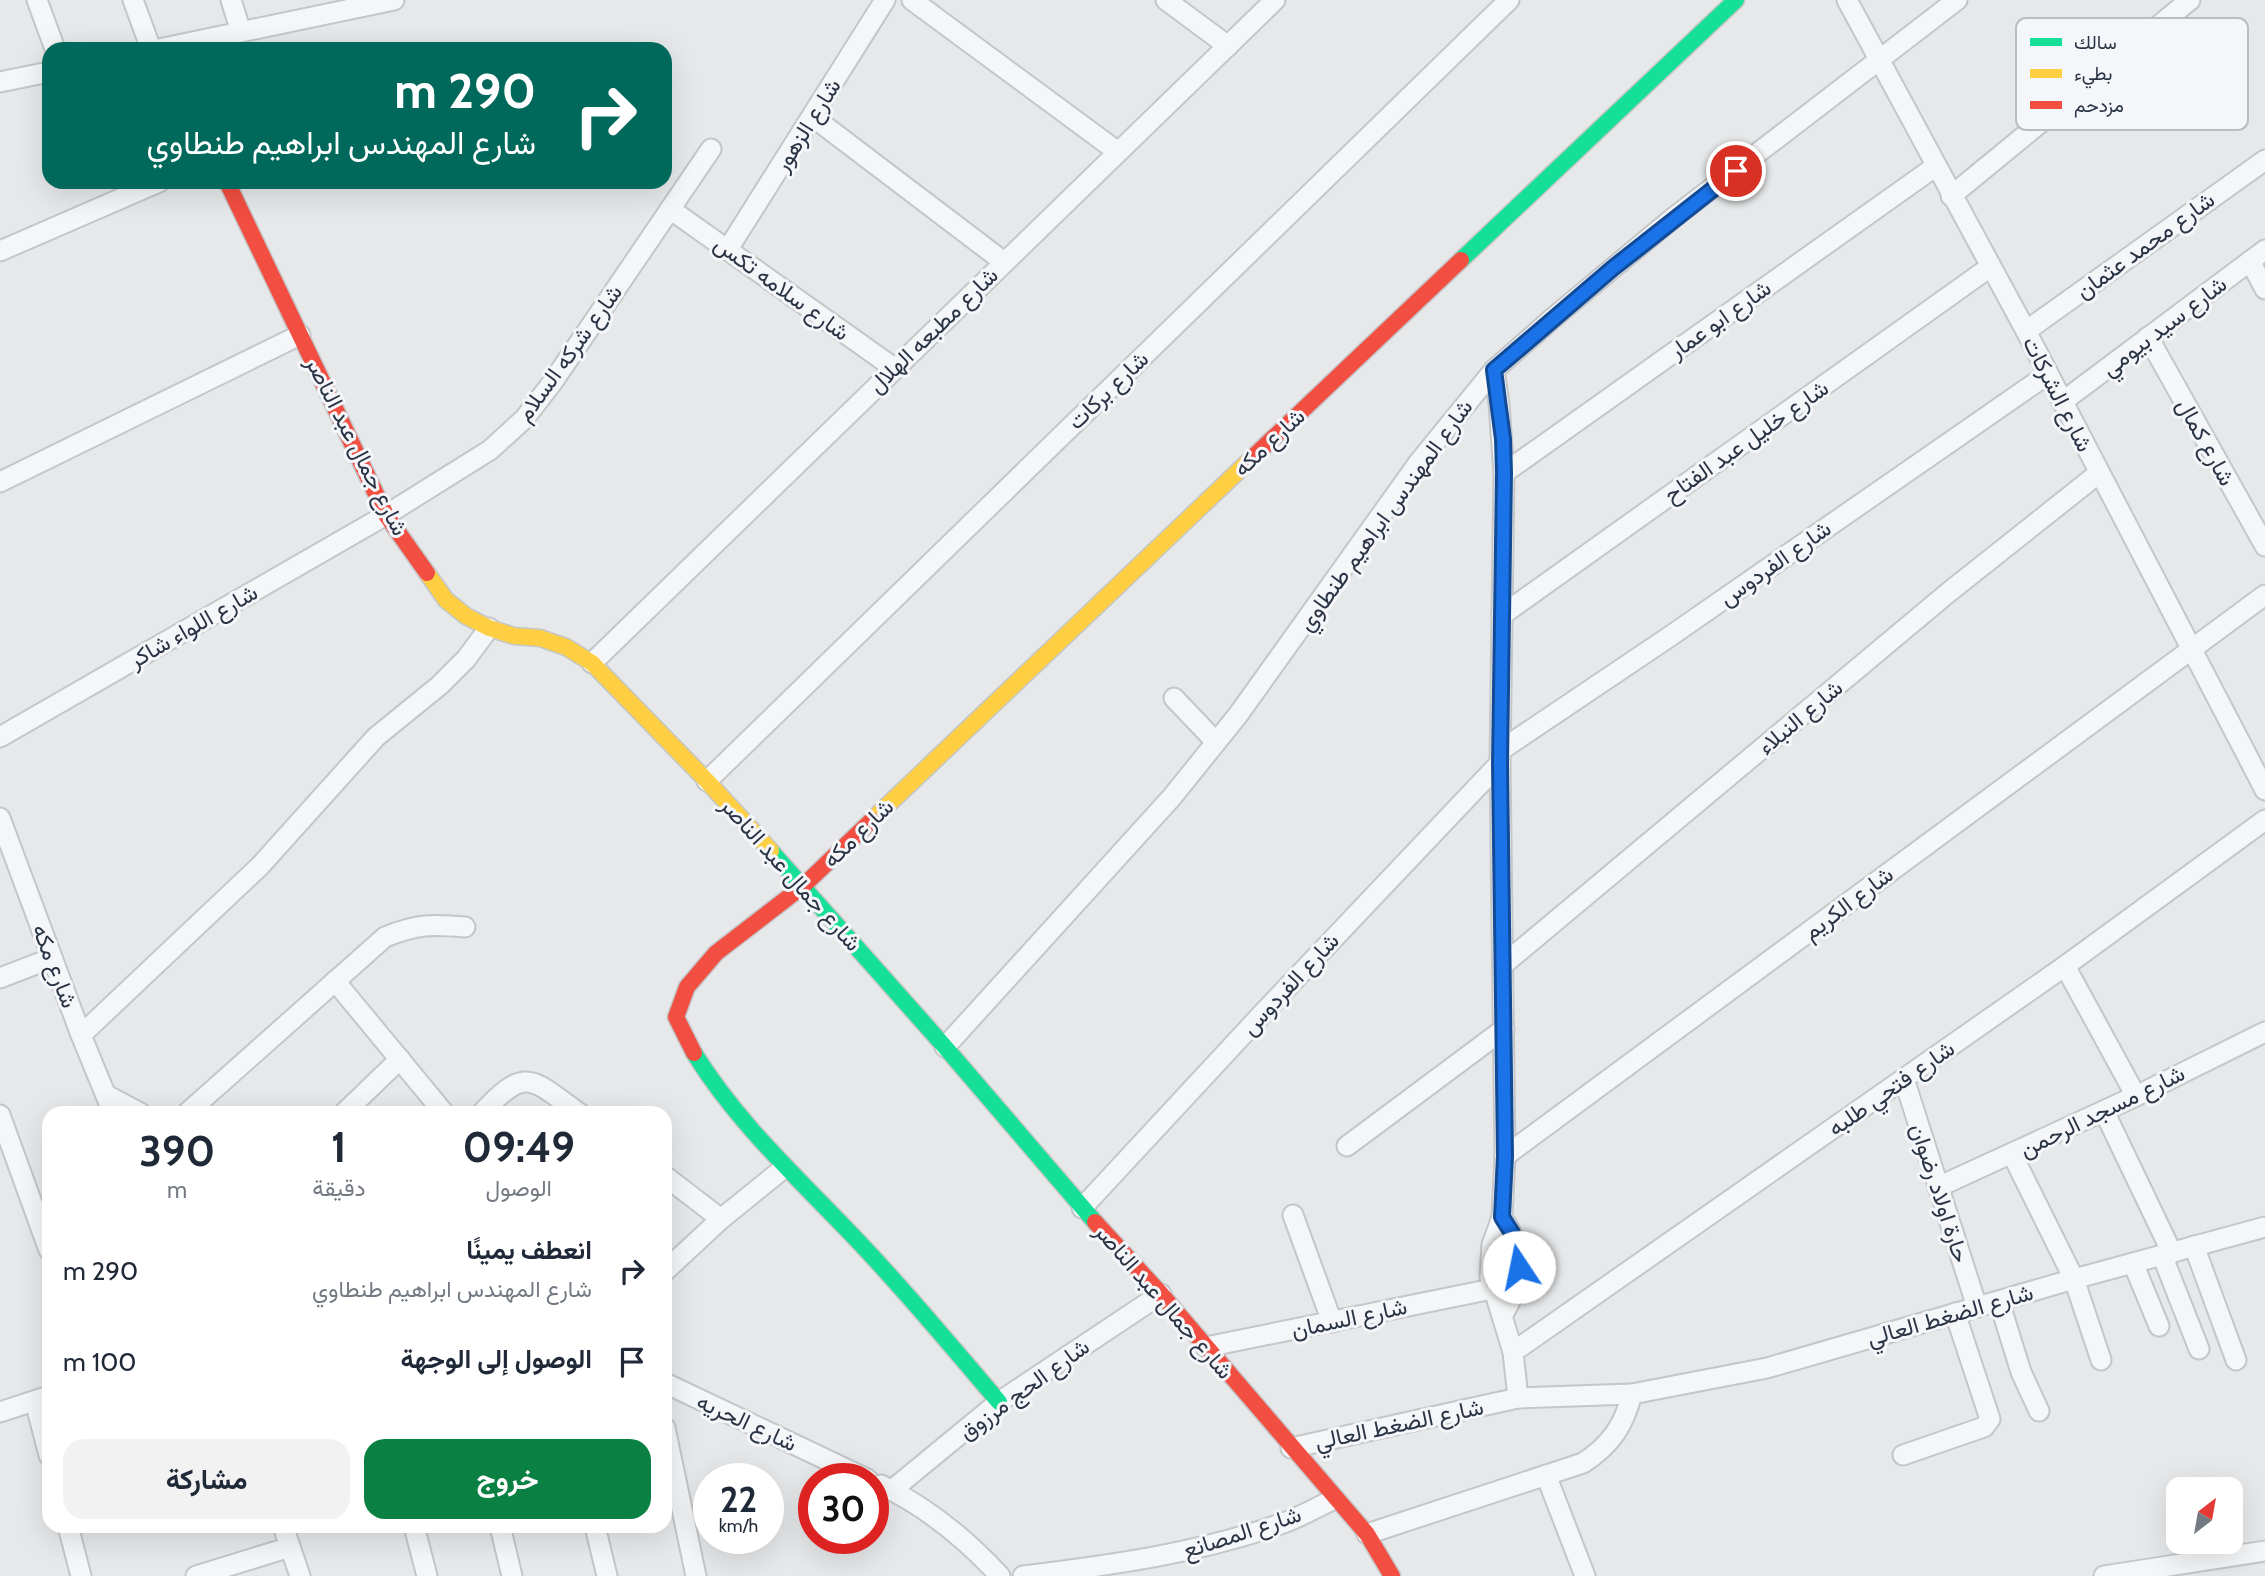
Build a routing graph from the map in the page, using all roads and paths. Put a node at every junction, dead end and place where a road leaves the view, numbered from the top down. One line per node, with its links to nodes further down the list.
1 (37, 0): 16 (street)
2 (133, 0): 17 (street)
3 (231, 0): 15 (street)
4 (394, 0): 15 (street)
5 (885, 0): 23 (street, شارع الزهور)
6 (912, 0): 26 (street)
7 (1166, 0): 19 (street)
8 (1275, 0): 19 (street, شارع مطبعه الهلال)
9 (1509, 0): 60 (street, شارع بركات)
10 (1737, 0): 65 (street, شارع مكه)
11 (1847, 0): 20 (street, شارع الشركات)
12 (1957, 0): 20 (street, شارع المهندس ابراهيم طنطاوي)
13 (2190, 0): 14 (street)
14 (2168, 18)
15 (241, 32): 18 (street)
16 (52, 42)
17 (148, 42)
18 (193, 42)
19 (1228, 46): 26 (street, شارع مطبعه الهلال)
20 (1881, 60): 28 (street, شارع الشركات); 43 (street, شارع المهندس ابراهيم طنطاوي)
21 (42, 73): 22 (street)
22 (0, 82)
23 (813, 117): 33 (street, شارع الزهور); 36 (street)
24 (2031, 130): 31 (street)
25 (711, 149): 32 (street, شارع شركه السلام)
26 (1118, 152): 36 (street, شارع مطبعه الهلال)
27 (2265, 160): 39 (street, شارع محمد عثمان)
28 (1936, 166): 31 (street, شارع الشركات); 46 (street, شارع ابو عمار)
29 (143, 189): 34 (street)
30 (230, 189): 40 (street, شارع جمال عبد الناصر)
31 (1951, 196): 37 (street, شارع الشركات)
32 (670, 209): 33 (street, شارع سلامه تكس); 49 (street, شارع شركه السلام)
33 (728, 249): 42 (street, شارع سلامه تكس)
34 (0, 251)
35 (2258, 256): 38 (street); 41 (street, شارع سيد بيومي)
36 (1004, 262): 42 (street, شارع مطبعه الهلال)
37 (1990, 267): 39 (street, شارع الشركات); 52 (street, شارع خليل عبد الفتاح)
38 (2265, 289)
39 (2026, 331): 44 (street, شارع الشركات)
40 (300, 335): 48 (street); 49 (street, شارع جمال عبد الناصر)
41 (2148, 337): 45 (street, شارع سيد بيومي); 50 (street, شارع كمال)
42 (894, 368): 55 (street, شارع مطبعه الهلال)
43 (1494, 370): 46 (street); 58 (street, شارع المهندس ابراهيم طنطاوي)
44 (2048, 374): 45 (street, شارع الشركات); 59 (street, شارع الفردوس)
45 (2062, 402): 47 (street, شارع الشركات)
46 (1504, 473): 52 (street)
47 (2099, 473): 54 (street, شارع الشركات); 68 (street, شارع النبلاء)
48 (0, 482)
49 (386, 515): 53 (street, شارع جمال عبد الناصر); 57 (street, شارع اللواء شاكر)
50 (2265, 546)
51 (2265, 595): 54 (street, شارع الكريم)
52 (1502, 615): 59 (street)
53 (489, 628): 55 (street, شارع جمال عبد الناصر); 74 (street)
54 (2190, 649): 61 (street, شارع الشركات); 89 (street, شارع الكريم)
55 (592, 663): 60 (street, شارع جمال عبد الناصر)
56 (1174, 698): 58 (street)
57 (0, 737)
58 (1216, 743): 75 (street, شارع المهندس ابراهيم طنطاوي)
59 (1501, 756): 68 (street); 93 (street, شارع الفردوس)
60 (707, 781): 65 (street, شارع جمال عبد الناصر)
61 (2265, 790)
62 (0, 818): 64 (street, شارع مكه)
63 (2265, 820): 69 (street, شارع فتحي طلبه)
64 (7, 858): 67 (street, شارع مكه)
65 (803, 886): 75 (street, شارع جمال عبد الناصر); 90 (street, شارع مكه)
66 (465, 927): 71 (street)
67 (52, 958): 70 (street); 74 (street, شارع مكه)
68 (1504, 964): 72 (street)
69 (2065, 966): 77 (street, شارع فتحي طلبه); 78 (street)
70 (0, 978)
71 (335, 981): 76 (street); 80 (street)
72 (1504, 1029): 87 (street); 89 (street)
73 (2265, 1032): 78 (street, شارع مسجد الرحمن)
74 (81, 1035): 79 (street, شارع مكه)
75 (945, 1047): 93 (street, شارع جمال عبد الناصر)
76 (400, 1059): 81 (street); 82 (street)
77 (1903, 1079): 92 (street, حارة اولاد رضوان); 114 (street, شارع فتحي طلبه)
78 (2136, 1096): 85 (street, شارع مسجد الرحمن)
79 (109, 1104)
80 (195, 1106)
81 (351, 1106)
82 (438, 1106)
83 (490, 1106): 84 (street)
84 (569, 1106)
85 (2104, 1111): 88 (street, شارع مسجد الرحمن); 100 (street)
86 (0, 1115): 98 (street)
87 (1348, 1146)
88 (2012, 1154): 92 (street, شارع مسجد الرحمن); 103 (street)
89 (1505, 1156): 95 (street)
90 (784, 1168): 96 (street); 121 (street, شارع مكه)
91 (672, 1181): 96 (street)
92 (1938, 1187): 107 (street, حارة اولاد رضوان)
93 (1082, 1208): 105 (street, شارع جمال عبد الناصر)
94 (1293, 1214): 110 (street)
95 (1502, 1217): 104 (street); 109 (street)
96 (721, 1219): 102 (street)
97 (2265, 1227): 99 (street, شارع الضغط العالي)
98 (42, 1231)
99 (2194, 1246): 100 (street, شارع الضغط العالي); 116 (street)
100 (2167, 1254): 101 (street, شارع الضغط العالي); 113 (street)
101 (2133, 1263): 103 (street, شارع الضغط العالي); 111 (street)
102 (672, 1264)
103 (2074, 1279): 106 (street, شارع الضغط العالي); 115 (street)
104 (1492, 1289): 109 (street); 110 (street, شارع السمان)
105 (1161, 1294): 112 (street, شارع جمال عبد الناصر); 121 (street, شارع الحج مرزوق)
106 (1999, 1301): 107 (street, شارع الضغط العالي); 122 (street)
107 (1977, 1307): 108 (street, شارع الضغط العالي)
108 (1955, 1313): 118 (street, شارع الضغط العالي); 125 (street)
109 (1502, 1316): 114 (street)
110 (1332, 1322): 112 (street, شارع السمان)
111 (2159, 1326)
112 (1206, 1347): 124 (street, شارع جمال عبد الناصر)
113 (2199, 1349)
114 (1513, 1352): 119 (street)
115 (2101, 1360)
116 (2236, 1360)
117 (672, 1386): 127 (street, شارع الحريه)
118 (1632, 1394): 119 (street, شارع الضغط العالي); 128 (street)
119 (1518, 1398): 124 (street, شارع الضغط العالي)
120 (42, 1399): 123 (street)
121 (999, 1402): 130 (street, شارع الحج مرزوق)
122 (2039, 1411)
123 (0, 1412)
124 (1291, 1448): 131 (street, شارع جمال عبد الناصر)
125 (1903, 1455)
126 (672, 1461): 146 (street)
127 (833, 1463)
128 (1546, 1475): 137 (street); 150 (street)
129 (889, 1489): 130 (street)
130 (892, 1490): 147 (street)
131 (1334, 1499): 137 (street, شارع جمال عبد الناصر); 148 (street, شارع المصانع)
132 (70, 1533): 141 (street)
133 (285, 1533): 138 (street)
134 (416, 1533): 143 (street)
135 (502, 1533): 144 (street)
136 (597, 1533): 145 (street)
137 (1367, 1534): 149 (street, شارع جمال عبد الناصر)
138 (290, 1547): 140 (street); 142 (street)
139 (2265, 1551): 151 (street)
140 (201, 1575)
141 (81, 1576)
142 (300, 1576)
143 (427, 1576)
144 (512, 1576)
145 (607, 1576)
146 (696, 1576)
147 (1000, 1576)
148 (1023, 1576)
149 (1392, 1576)
150 (1586, 1576)
151 (2104, 1576)

